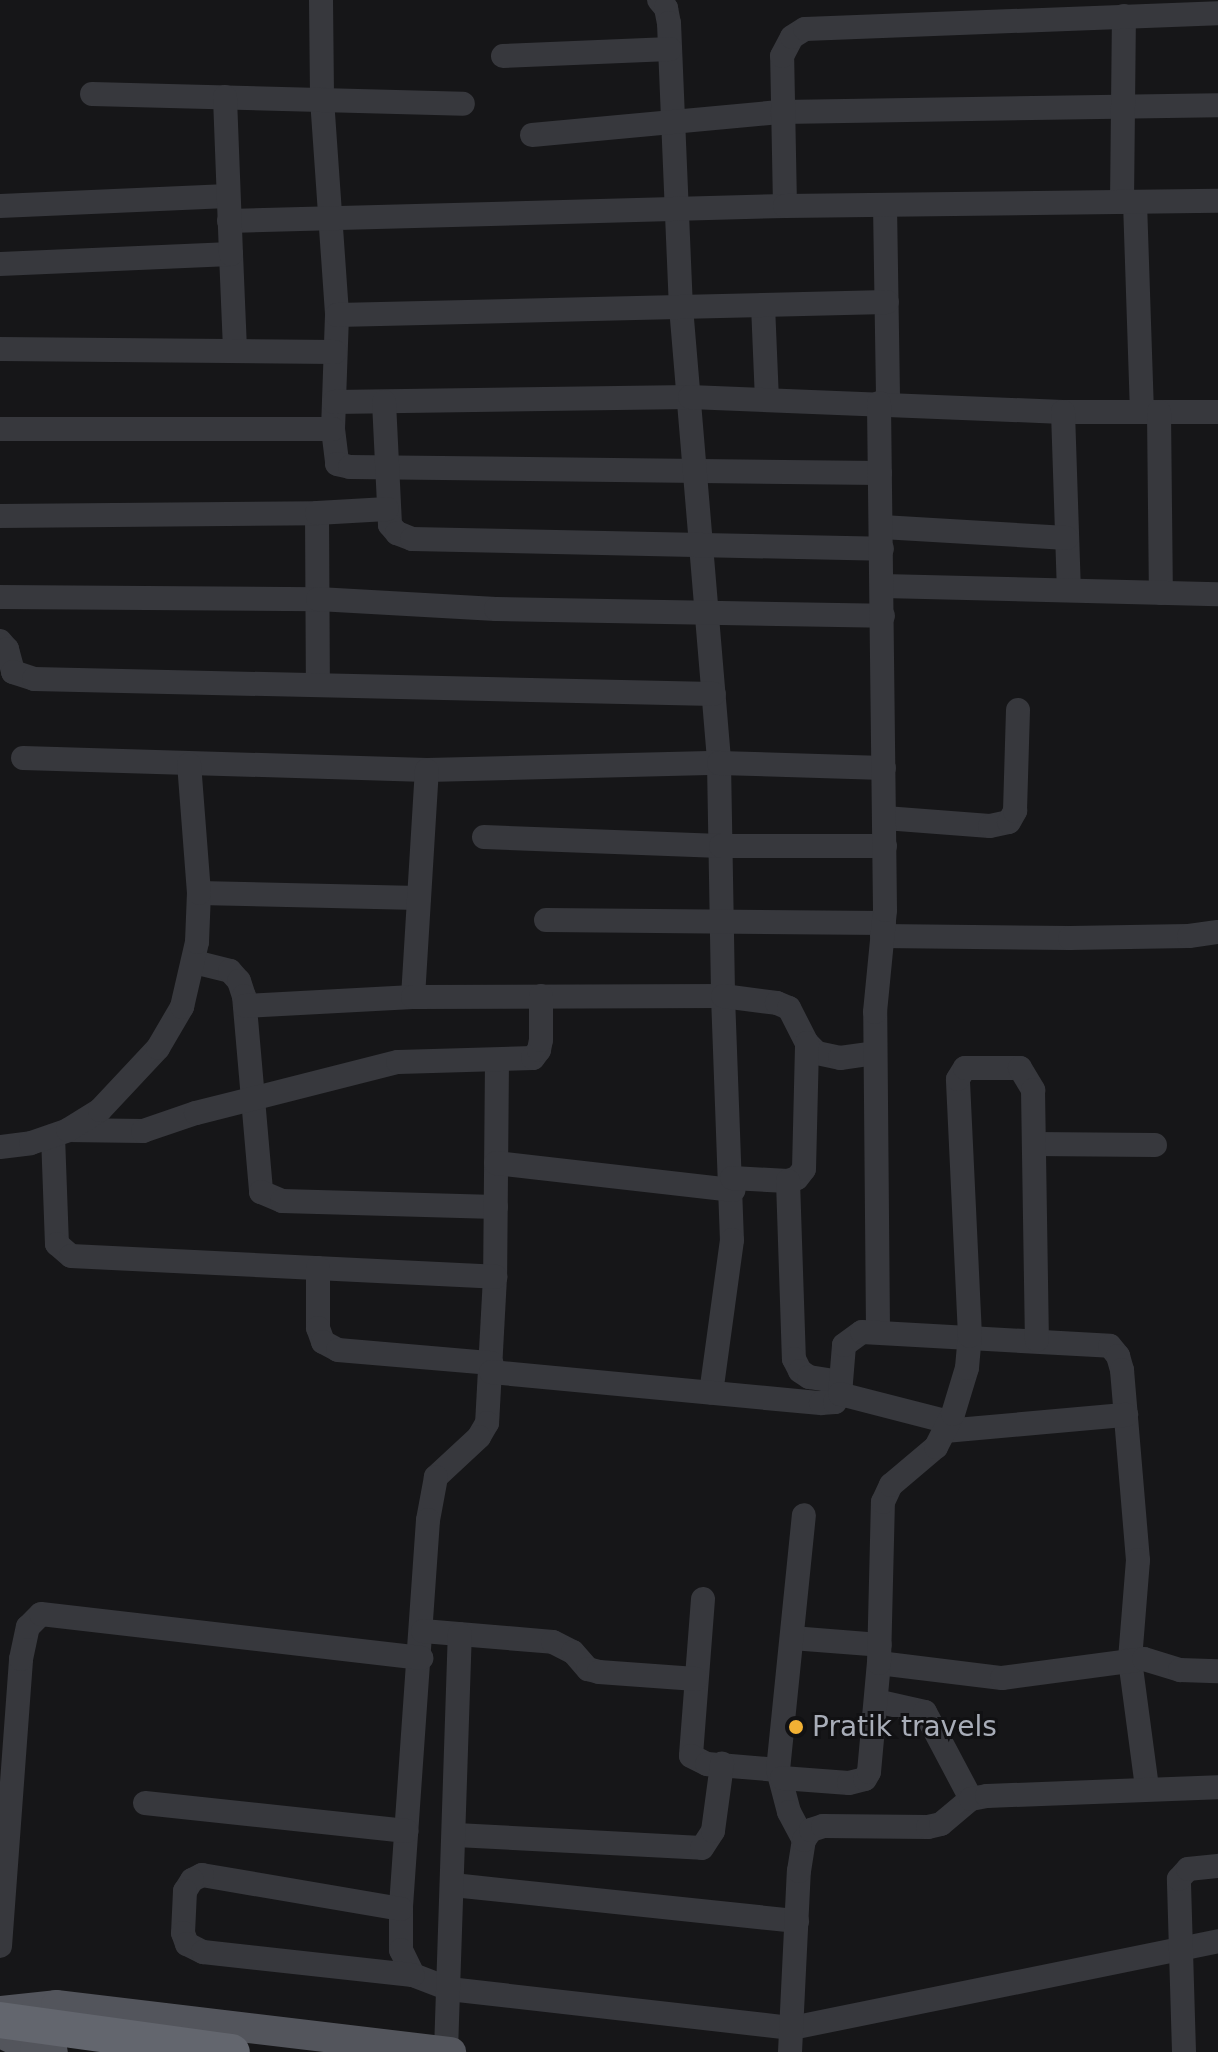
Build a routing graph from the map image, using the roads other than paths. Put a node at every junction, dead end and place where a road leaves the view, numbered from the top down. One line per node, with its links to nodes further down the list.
1 (321, 0): 9 (street)
2 (659, 0): 5 (street)
3 (1218, 13): 4 (street)
4 (1124, 16): 12 (street); 13 (street)
5 (670, 49): 6 (street); 14 (street)
6 (503, 56)
7 (92, 94): 8 (street)
8 (225, 97): 9 (street); 16 (street)
9 (322, 99): 10 (street); 23 (street)
10 (463, 104)
11 (1218, 105): 12 (street)
12 (1123, 108): 13 (street); 18 (street)
13 (782, 112): 14 (street); 21 (street)
14 (671, 121): 15 (street); 22 (street)
15 (532, 135)
16 (228, 196): 20 (street); 24 (street)
17 (1218, 201): 18 (street)
18 (1128, 202): 19 (street); 40 (street)
19 (885, 205): 21 (street); 27 (street)
20 (0, 206)
21 (785, 206): 22 (street)
22 (675, 209): 23 (street); 29 (street)
23 (332, 219): 24 (street); 30 (street)
24 (229, 221): 25 (street)
25 (231, 254): 26 (street); 32 (street)
26 (0, 264)
27 (887, 302): 28 (street); 38 (street)
28 (763, 305): 29 (street); 35 (street)
29 (681, 307): 30 (street); 34 (street)
30 (337, 315): 33 (street)
31 (0, 349): 32 (street)
32 (235, 351): 33 (street)
33 (335, 352): 36 (street)
34 (690, 397): 35 (street); 37 (street); 45 (street)
35 (767, 400): 38 (street)
36 (334, 402): 37 (street); 43 (street)
37 (384, 402): 44 (street)
38 (884, 403): 39 (street); 46 (street)
39 (1063, 412): 40 (street); 51 (street)
40 (1150, 412): 41 (street); 55 (street)
41 (1218, 412)
42 (0, 429): 43 (street)
43 (333, 429): 44 (street)
44 (385, 467): 45 (street); 47 (street)
45 (696, 472): 46 (street); 52 (street)
46 (880, 473): 50 (street)
47 (387, 509): 48 (street); 52 (street)
48 (317, 513): 49 (street); 58 (street)
49 (0, 516)
50 (882, 538): 51 (street); 52 (street); 53 (street)
51 (1067, 538): 54 (street)
52 (702, 544): 59 (street)
53 (883, 586): 54 (street); 60 (street)
54 (1069, 590): 55 (street)
55 (1161, 593): 56 (street)
56 (1218, 594)
57 (0, 597): 58 (street)
58 (318, 599): 59 (street); 62 (street)
59 (705, 615): 60 (street); 63 (street)
60 (883, 616): 68 (street)
61 (0, 641): 62 (street)
62 (318, 683): 63 (street)
63 (714, 694): 66 (street)
64 (1018, 710): 70 (street)
65 (23, 758): 67 (street)
66 (719, 763): 68 (street); 69 (street); 72 (street)
67 (189, 764): 69 (street); 74 (street)
68 (884, 768): 70 (street)
69 (427, 770): 75 (street)
70 (885, 818): 73 (street)
71 (484, 837): 72 (street)
72 (721, 846): 73 (street); 77 (street)
73 (885, 846): 78 (street)
74 (199, 893): 75 (street); 80 (street)
75 (419, 898): 83 (street)
76 (546, 920): 77 (street)
77 (721, 924): 78 (street); 82 (street)
78 (883, 929): 79 (street); 86 (street)
79 (1218, 932)
80 (194, 962): 84 (street); 89 (street)
81 (541, 996): 82 (street); 83 (street); 87 (street)
82 (723, 996): 85 (street); 95 (street)
83 (413, 997): 84 (street)
84 (245, 1006): 88 (street)
85 (807, 1043): 86 (street); 94 (street)
86 (875, 1053): 99 (street)
87 (497, 1060): 88 (street); 93 (street)
88 (252, 1099): 89 (street); 96 (street)
89 (61, 1133): 92 (street); 97 (street)
90 (1034, 1144): 91 (street); 100 (street); 101 (street)
91 (1155, 1145)
92 (0, 1147)
93 (496, 1163): 95 (street); 96 (street)
94 (788, 1181): 95 (street); 103 (street)
95 (732, 1184): 104 (street)
96 (496, 1207): 98 (street)
97 (318, 1268): 98 (street); 102 (street)
98 (495, 1277): 102 (street)
99 (878, 1331): 100 (street); 103 (street)
100 (970, 1336): 101 (street); 106 (street)
101 (1037, 1340): 105 (street)
102 (491, 1368): 104 (street); 109 (street)
103 (841, 1388): 104 (street); 106 (street)
104 (711, 1393)
105 (1126, 1415): 106 (street); 114 (street)
106 (947, 1427): 112 (street)
107 (804, 1515): 111 (street)
108 (703, 1599): 116 (street)
109 (423, 1631): 110 (street); 113 (street)
110 (460, 1634): 116 (street); 125 (street)
111 (792, 1638): 112 (street); 119 (street)
112 (879, 1654): 114 (street); 117 (street)
113 (421, 1658): 124 (street); 132 (street)
114 (1130, 1660): 115 (street); 121 (street)
115 (1218, 1671)
116 (696, 1679): 118 (street)
117 (876, 1701): 119 (street); 122 (street)
118 (722, 1764): 119 (street); 125 (street)
119 (780, 1774): 126 (street)
120 (1218, 1787): 121 (street)
121 (1147, 1788): 122 (street)
122 (971, 1799): 126 (street)
123 (145, 1803): 124 (street)
124 (407, 1831): 129 (street)
125 (456, 1835): 128 (street)
126 (804, 1840): 130 (street)
127 (1218, 1866): 133 (street)
128 (453, 1885): 130 (street); 135 (street)
129 (401, 1909): 134 (street); 134 (street)
130 (797, 1921): 139 (street)
131 (1218, 1941): 133 (street)
132 (0, 1946)
133 (1180, 1948): 139 (street); 143 (street)
134 (413, 1975): 135 (street)
135 (449, 1989): 139 (street); 142 (street)
136 (0, 2011): 142 (main road)
137 (0, 2020): 141 (highway)
138 (0, 2033): 140 (main road)
139 (791, 2040)
140 (53, 2052)
141 (232, 2052)
142 (448, 2052)
143 (1184, 2052)

